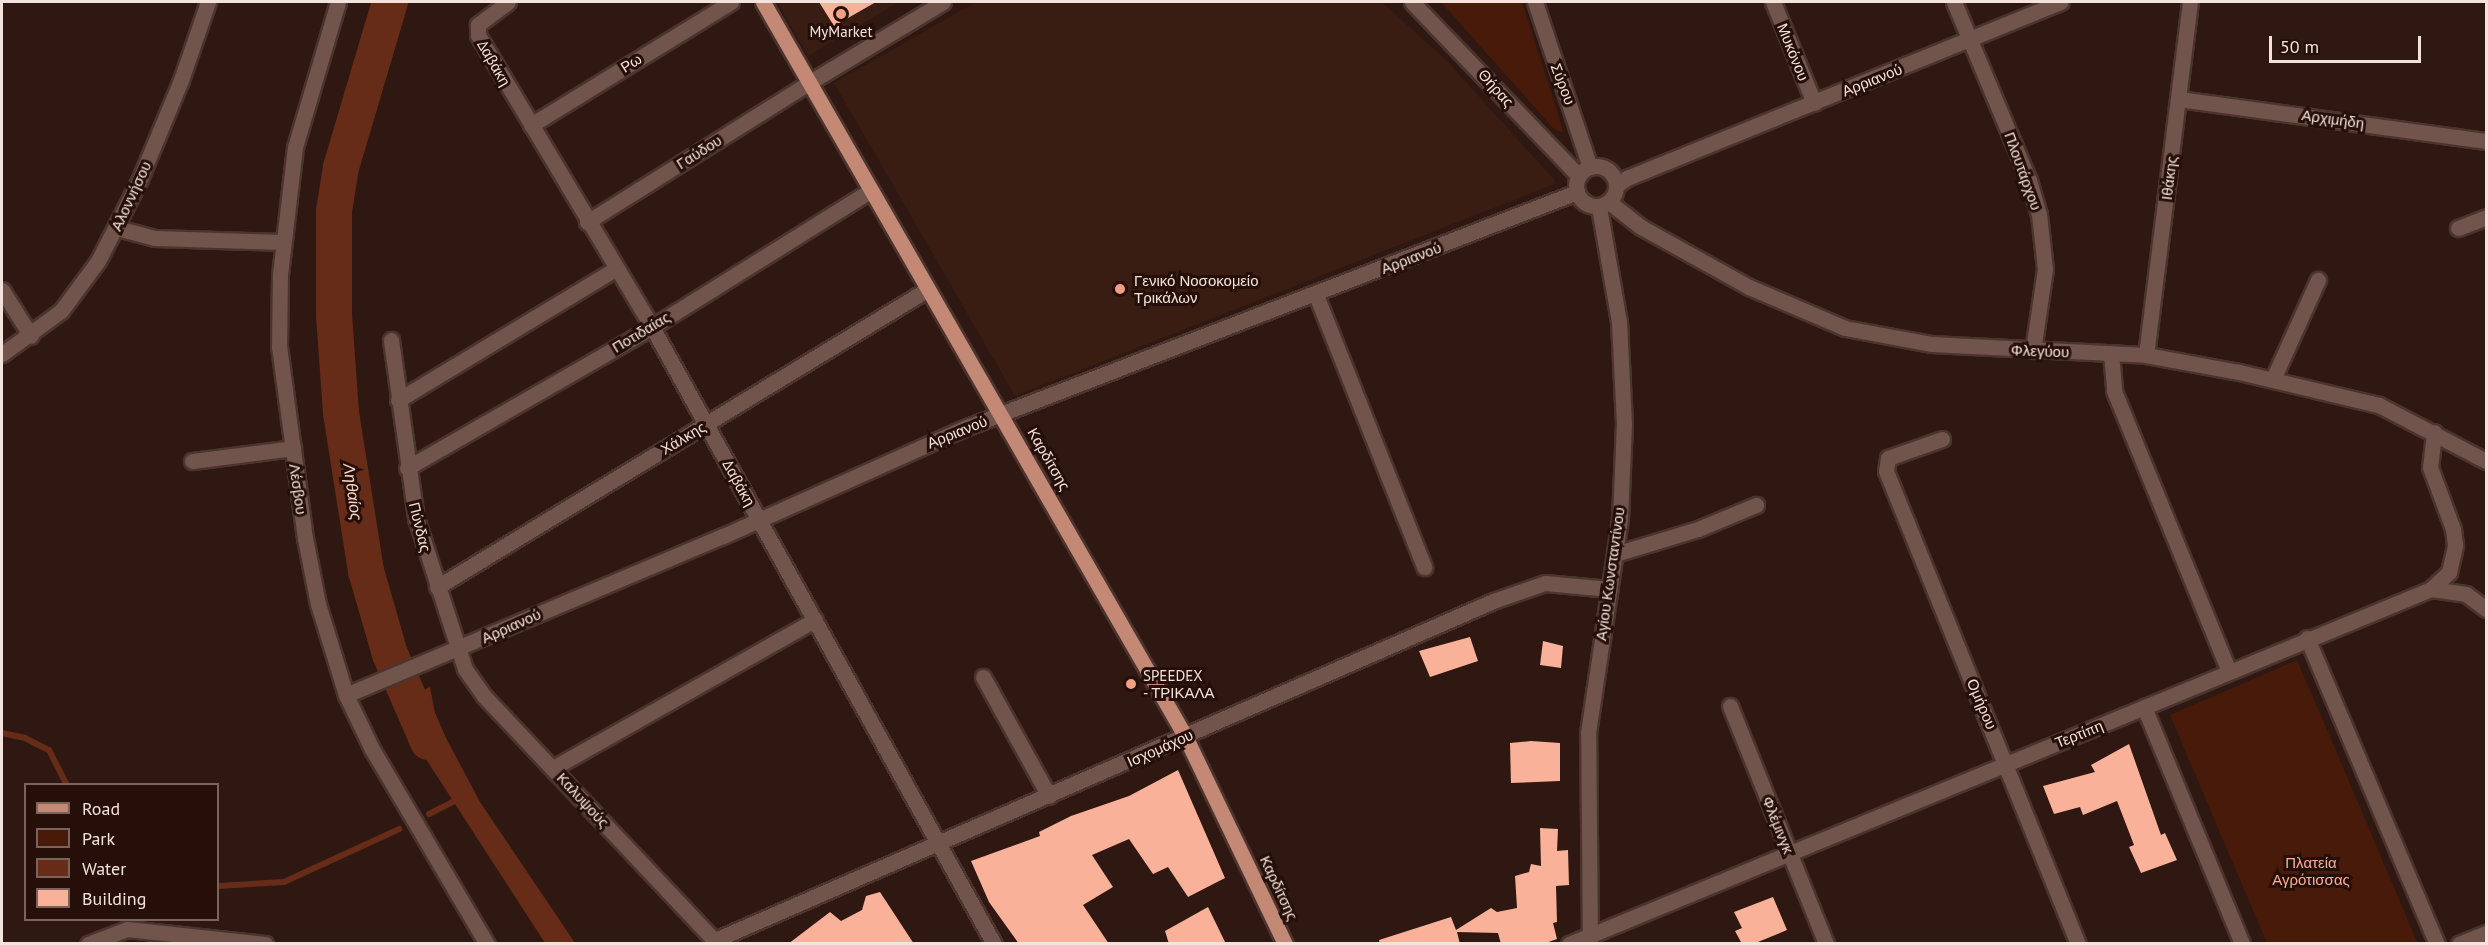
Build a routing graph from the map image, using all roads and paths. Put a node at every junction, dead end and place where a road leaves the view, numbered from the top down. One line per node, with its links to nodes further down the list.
1 (208, 2): 26 (street, Αλοννήσου)
2 (338, 2): 28 (street, Λέσβου)
3 (508, 2): 17 (street, Δαβάκη)
4 (731, 2): 17 (street, Ρω)
5 (763, 2): 14 (main road, Καρδίτσης)
6 (943, 2): 14 (street)
7 (1412, 2): 19 (street, Θήρας)
8 (1535, 2): 19 (street, Σύρου)
9 (1773, 2): 16 (street, Μυκόνου)
10 (1954, 2): 13 (street, Πλουτάρχου)
11 (2061, 2): 13 (street, Αρριανού)
12 (2190, 2): 15 (street, Ιθάκης)
13 (1970, 40): 16 (street, Αρριανού); 37 (street, Πλουτάρχου)
14 (810, 82): 21 (main road, Καρδίτσης); 25 (street, Γαύδου)
15 (2179, 99): 18 (street, Αρχιμήδη); 40 (street, Ιθάκης)
16 (1814, 103): 20 (street, Αρριανού)
17 (531, 124): 25 (street, Δαβάκη)
18 (2487, 141)
19 (1584, 172): 20 (street); 22 (street)
20 (1616, 186): 23 (street)
21 (871, 190): 31 (main road, Καρδίτσης); 34 (street, Ποτιδαίας)
22 (1577, 192): 23 (street); 33 (street, Αρριανού)
23 (1604, 205): 37 (street, Φλεγύου); 53 (street, Αγίου Κωνσταντίνου)
24 (2487, 217): 27 (street)
25 (587, 222): 29 (street, Δαβάκη)
26 (117, 228): 28 (street); 35 (street, Αλοννήσου)
27 (2458, 228)
28 (282, 242): 47 (street, Λέσβου)
29 (615, 269): 34 (street, Δαβάκη); 42 (street)
30 (2318, 280): 41 (street)
31 (928, 289): 43 (main road, Καρδίτσης); 44 (street, Χάλκης)
32 (2, 290): 35 (street)
33 (1316, 295): 43 (street, Αρριανού); 54 (street)
34 (652, 327): 44 (street, Δαβάκη); 50 (street, Ποτιδαίας)
35 (31, 336): 39 (street, Αλοννήσου)
36 (391, 340): 42 (street, Πύνδας)
37 (2032, 350): 38 (street, Φλεγύου)
38 (2111, 353): 40 (street, Φλεγύου); 62 (street)
39 (2, 354)
40 (2146, 354): 41 (street, Φλεγύου)
41 (2273, 379): 45 (street, Φλεγύου)
42 (398, 400): 50 (street, Πύνδας)
43 (1002, 414): 52 (street, Αρριανού); 67 (main road, Καρδίτσης)
44 (706, 424): 52 (street, Δαβάκη); 55 (street, Χάλκης)
45 (2434, 432): 49 (street, Φλεγύου); 57 (street, Τερτίπη)
46 (1942, 439): 68 (street, Ομήρου)
47 (293, 448): 48 (street); 64 (street, Λέσβου)
48 (192, 461)
49 (2487, 461)
50 (407, 468): 55 (street, Πύνδας)
51 (1756, 505): 53 (street)
52 (759, 519): 59 (street, Δαβάκη); 61 (street, Αρριανού)
53 (1615, 554): 56 (street, Αγίου Κωνσταντίνου)
54 (1424, 567)
55 (436, 587): 61 (street, Πύνδας)
56 (1610, 589): 67 (street, Ισχομάχου); 74 (street, Αγίου Κωνσταντίνου)
57 (2431, 589): 58 (street); 60 (street, Τερτίπη)
58 (2487, 609)
59 (815, 620): 69 (street); 71 (street, Δαβάκη)
60 (2307, 638): 62 (street, Τερτίπη); 85 (street)
61 (457, 650): 64 (street, Αρριανού); 69 (street, Καλυψούς)
62 (2229, 671): 66 (street, Τερτίπη)
63 (983, 677): 70 (street)
64 (350, 694): 76 (street, Λέσβου)
65 (1730, 706): 72 (street, Φλέμινγκ)
66 (2144, 707): 68 (street, Τερτίπη); 84 (street)
67 (1185, 736): 70 (street, Ισχομάχου); 80 (main road, Καρδίτσης)
68 (2007, 763): 72 (street, Τερτίπη); 83 (street, Ομήρου)
69 (553, 768): 75 (street, Καλυψούς)
70 (1049, 796): 71 (street, Ισχομάχου)
71 (939, 842): 75 (street, Ισχομάχου); 79 (street, Δαβάκη)
72 (1790, 854): 74 (street, Τερτίπη); 82 (street, Φλέμινγκ)
73 (2487, 933): 86 (street)
74 (1590, 939): 81 (street, Τερτίπη)
75 (717, 942)
76 (486, 943)
77 (88, 944): 78 (street)
78 (265, 944)
79 (994, 944)
80 (1285, 944)
81 (1569, 944)
82 (1826, 944)
83 (2078, 944)
84 (2242, 944)
85 (2437, 944)
86 (2459, 944)

